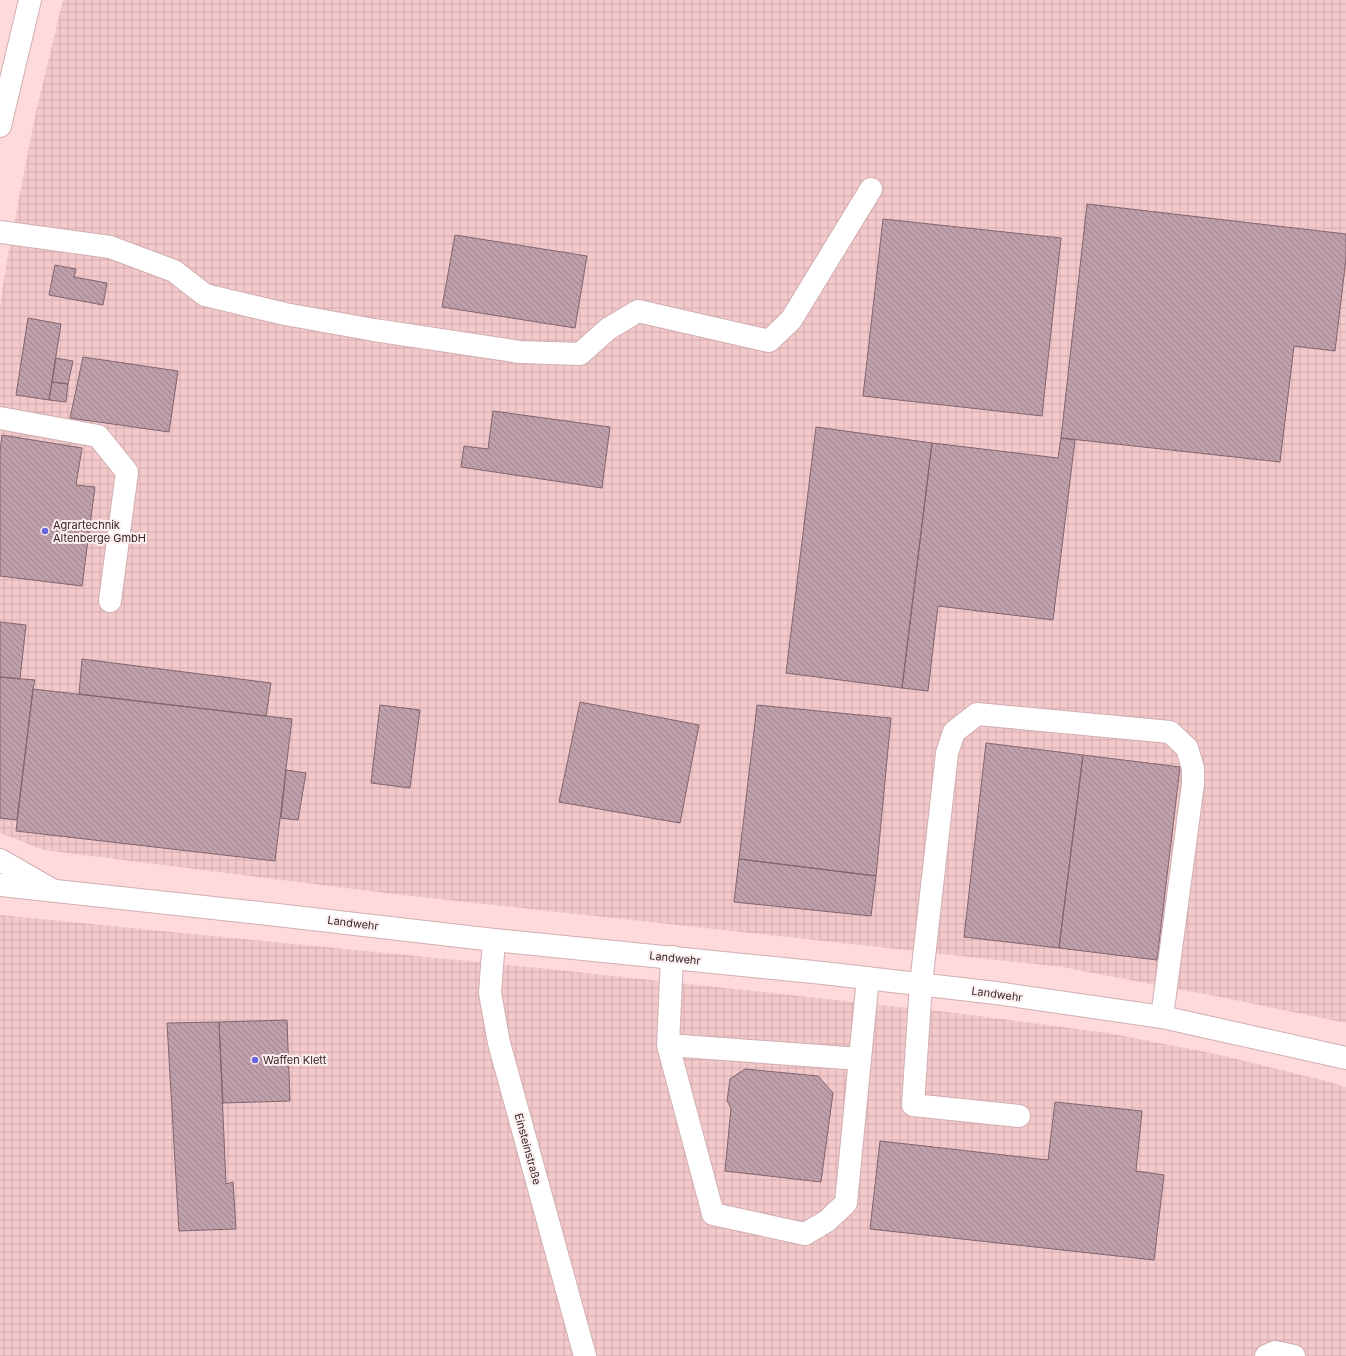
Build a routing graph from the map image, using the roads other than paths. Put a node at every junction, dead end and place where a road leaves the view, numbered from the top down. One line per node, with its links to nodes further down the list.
1 (30, 0): 2 (main road)
2 (0, 126)
3 (871, 189): 4 (main road)
4 (0, 232)
5 (0, 418): 6 (main road)
6 (110, 601)
7 (0, 860): 9 (main road)
8 (0, 885): 9 (main road, Landwehr)
9 (54, 891): 10 (main road, Landwehr)
10 (494, 940): 11 (main road, Landwehr); 19 (main road, Einsteinstraße)
11 (672, 957): 12 (main road, Landwehr); 15 (main road)
12 (868, 978): 13 (main road, Landwehr); 17 (main road)
13 (920, 984): 14 (main road, Landwehr); 14 (main road); 18 (main road)
14 (1162, 1017): 16 (main road, Landwehr)
15 (668, 1045): 17 (main road); 17 (main road)
16 (1346, 1058)
17 (860, 1059)
18 (1019, 1116)
19 (585, 1356)
20 (1266, 1356): 21 (main road)
21 (1294, 1356)

